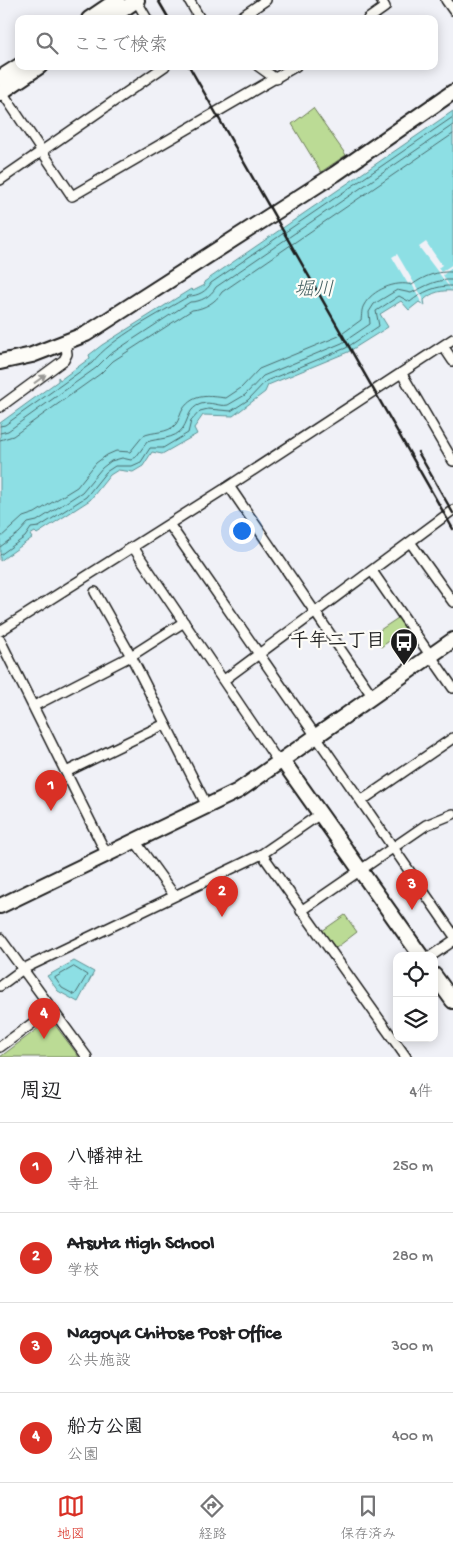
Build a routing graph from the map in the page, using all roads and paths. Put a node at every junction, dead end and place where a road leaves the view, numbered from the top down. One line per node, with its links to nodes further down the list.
1 (117, 0): 8 (street)
2 (136, 0): 9 (street); 10 (street)
3 (189, 0): 11 (street)
4 (266, 0): 12 (street)
5 (381, 0): 13 (street)
6 (446, 0): 7 (street)
7 (453, 10)
8 (95, 15)
9 (115, 15)
10 (145, 15)
11 (198, 15)
12 (244, 15)
13 (374, 15)
14 (16, 70): 20 (street)
15 (33, 70): 20 (street)
16 (159, 70): 22 (street)
17 (264, 70): 19 (street)
18 (290, 70): 19 (street)
19 (276, 79): 22 (street)
20 (1, 88): 22 (street)
21 (453, 92): 25 (street)
22 (42, 152): 23 (street)
23 (0, 180)
24 (453, 339): 26 (street)
25 (65, 340): 28 (street); 30 (street, one-way to 25)
26 (443, 346): 27 (street); 29 (street)
27 (453, 361)
28 (0, 362)
29 (402, 374): 31 (street); 32 (street)
30 (0, 407)
31 (453, 461)
32 (229, 486): 34 (street); 40 (street)
33 (453, 510): 35 (street)
34 (170, 524): 36 (street); 45 (street)
35 (410, 542): 37 (street); 39 (street)
36 (133, 548): 41 (street); 42 (street)
37 (372, 571): 40 (street); 47 (street)
38 (95, 592): 46 (street)
39 (453, 602)
40 (316, 613): 45 (street); 50 (street)
41 (184, 622): 46 (street); 48 (street)
42 (0, 631)
43 (0, 640): 51 (street)
44 (453, 640): 47 (street)
45 (260, 654): 48 (street); 53 (street)
46 (131, 656): 51 (street); 52 (street)
47 (431, 656): 49 (street); 50 (street)
48 (224, 680): 55 (street)
49 (453, 688)
50 (373, 697): 53 (street)
51 (34, 706): 56 (street)
52 (165, 724): 56 (street); 58 (street)
53 (316, 736): 55 (street); 57 (street)
54 (453, 738): 57 (street)
55 (281, 761): 58 (street); 59 (street)
56 (66, 772): 63 (street)
57 (361, 801): 62 (street)
58 (206, 806): 61 (street)
59 (320, 814): 64 (street); 65 (street)
60 (453, 814): 62 (street)
61 (135, 841): 63 (street); 66 (street)
62 (393, 848): 65 (street); 69 (street)
63 (107, 854): 67 (street)
64 (262, 854): 66 (street); 68 (street)
65 (361, 871): 68 (street); 72 (street)
66 (174, 895): 74 (street)
67 (0, 906)
68 (302, 911): 81 (street)
69 (453, 934)
70 (0, 938): 74 (street)
71 (453, 941): 73 (street)
72 (418, 952)
73 (437, 952)
74 (23, 969): 76 (street); 78 (street)
75 (438, 980): 77 (street)
76 (0, 986)
77 (453, 1001)
78 (52, 1009): 79 (street); 80 (street)
79 (0, 1047)
80 (87, 1057)
81 (406, 1057)

